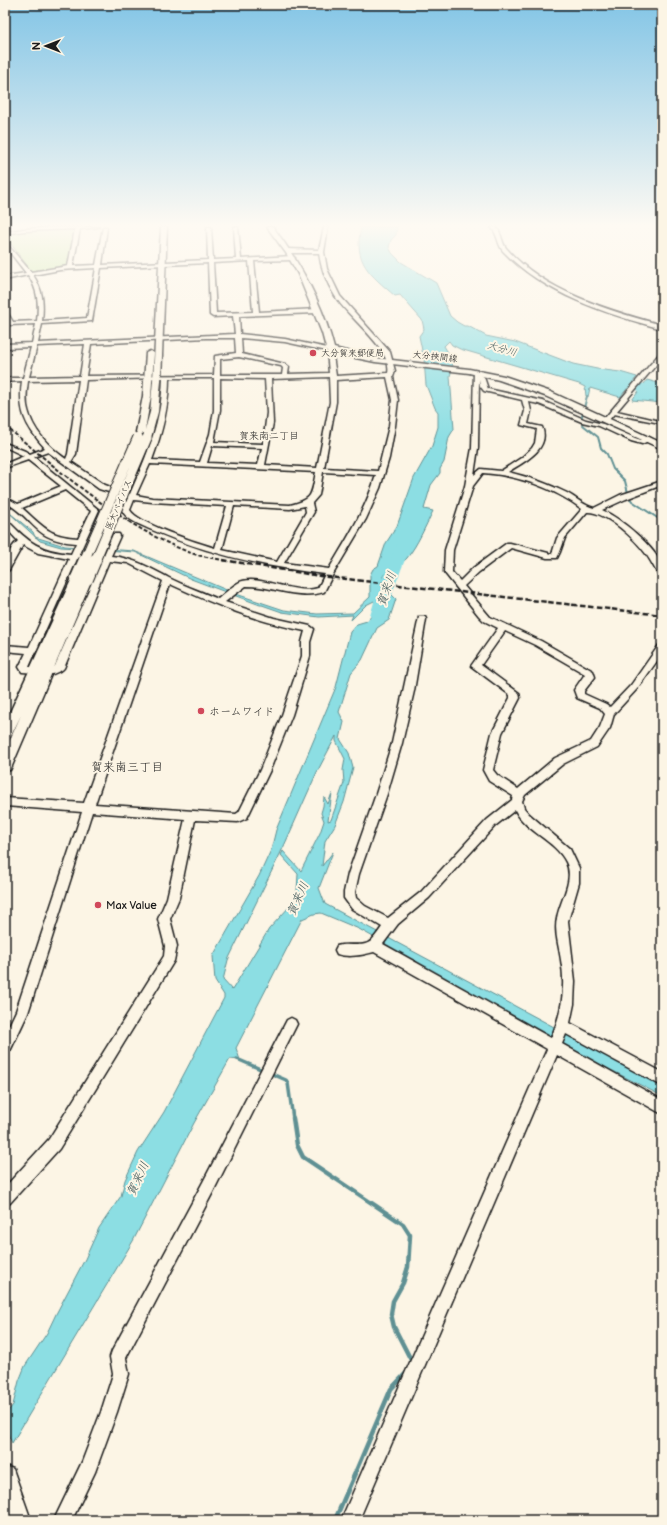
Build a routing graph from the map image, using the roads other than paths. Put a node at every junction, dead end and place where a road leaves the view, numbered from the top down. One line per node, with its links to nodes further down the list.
1 (40, 298): 16 (street)
2 (94, 298): 16 (street)
3 (155, 298): 19 (main road, 医大バイパス)
4 (159, 298): 20 (main road, 医大バイパス)
5 (212, 298): 12 (street)
6 (255, 298): 13 (street)
7 (310, 298): 10 (main road)
8 (340, 298): 27 (street)
9 (579, 298): 14 (street)
10 (316, 311): 13 (street); 24 (main road)
11 (5, 313): 16 (street)
12 (236, 314): 13 (street); 18 (street)
13 (256, 314)
14 (623, 316): 15 (street); 17 (street)
15 (662, 321)
16 (39, 323): 22 (street)
17 (662, 327)
18 (238, 336): 20 (street); 24 (street); 26 (street)
19 (151, 339): 20 (street); 21 (street); 30 (main road, 医大バイパス)
20 (159, 339): 31 (main road, 医大バイパス)
21 (88, 342): 22 (street); 36 (street)
22 (34, 345): 23 (street); 38 (street)
23 (5, 346)
24 (330, 350): 27 (main road, 大分挾間線); 33 (street)
25 (662, 354): 40 (street)
26 (239, 355): 32 (street); 35 (street)
27 (394, 362): 28 (main road, 大分挾間線); 29 (street)
28 (474, 372): 39 (street); 41 (main road, 大分挾間線); 60 (street)
29 (391, 375): 33 (street); 58 (street)
30 (148, 376): 31 (street); 36 (street); 43 (main road, 医大バイパス)
31 (162, 376): 32 (street); 43 (main road, 医大バイパス); 51 (street)
32 (216, 376): 34 (street); 45 (street)
33 (333, 376): 35 (street); 56 (street)
34 (268, 377): 35 (street); 47 (street)
35 (285, 377)
36 (83, 378): 38 (street); 52 (street)
37 (5, 380): 38 (street)
38 (25, 381): 49 (street)
39 (525, 398): 44 (street); 57 (street)
40 (614, 411): 41 (street); 42 (street)
41 (606, 420): 44 (main road, 大分挾間線)
42 (658, 422)
43 (142, 438): 88 (main road, 医大バイパス, bridge)
44 (649, 439): 48 (main road, 大分挾間線)
45 (210, 444): 47 (street); 53 (street)
46 (5, 445): 50 (street)
47 (266, 446): 55 (street)
48 (662, 446)
49 (49, 449): 50 (street); 52 (street)
50 (29, 457): 54 (street); 61 (street)
51 (147, 462): 53 (street); 62 (street)
52 (67, 463): 62 (street)
53 (203, 464): 55 (street)
54 (5, 466)
55 (261, 467): 56 (street)
56 (320, 470): 58 (street); 64 (street)
57 (504, 472): 60 (street); 67 (street)
58 (380, 473): 78 (street)
59 (662, 483): 68 (street)
60 (469, 486): 81 (street)
61 (66, 487): 66 (street); 72 (street)
62 (132, 497): 65 (street); 73 (street)
63 (5, 499): 66 (street)
64 (308, 503): 65 (street); 76 (street)
65 (231, 504): 73 (street)
66 (18, 507): 72 (street)
67 (587, 510): 68 (street); 81 (street)
68 (596, 510): 79 (street)
69 (5, 523): 71 (street)
70 (116, 536): 75 (street)
71 (23, 541): 74 (street); 77 (street)
72 (81, 541): 74 (street)
73 (218, 551): 76 (street)
74 (74, 556): 75 (street); 87 (street)
75 (107, 558): 80 (street); 88 (street)
76 (279, 565): 78 (street)
77 (5, 570)
78 (331, 572): 82 (street)
79 (662, 574)
80 (167, 580): 82 (street); 94 (street)
81 (459, 586): 84 (street)
82 (219, 603): 95 (street)
83 (422, 618): 96 (street)
84 (503, 627): 89 (street); 92 (street)
85 (662, 647): 89 (street)
86 (5, 648): 87 (street)
87 (32, 650): 88 (street)
88 (41, 671): 90 (main road, 医大バイパス); 91 (main road, 医大バイパス)
89 (610, 713): 92 (street)
90 (5, 737)
91 (5, 766)
92 (518, 798): 96 (street); 100 (street)
93 (5, 802): 94 (street)
94 (88, 808): 95 (street); 101 (street)
95 (191, 816): 105 (street)
96 (390, 925): 97 (street)
97 (375, 946): 98 (street); 102 (street)
98 (341, 950)
99 (291, 1024): 108 (street)
100 (563, 1026): 102 (street); 103 (street)
101 (5, 1047)
102 (554, 1047): 104 (street); 109 (street)
103 (662, 1079)
104 (662, 1107)
105 (5, 1198)
106 (5, 1477): 107 (main road)
107 (20, 1520)
108 (63, 1520)
109 (350, 1520)

